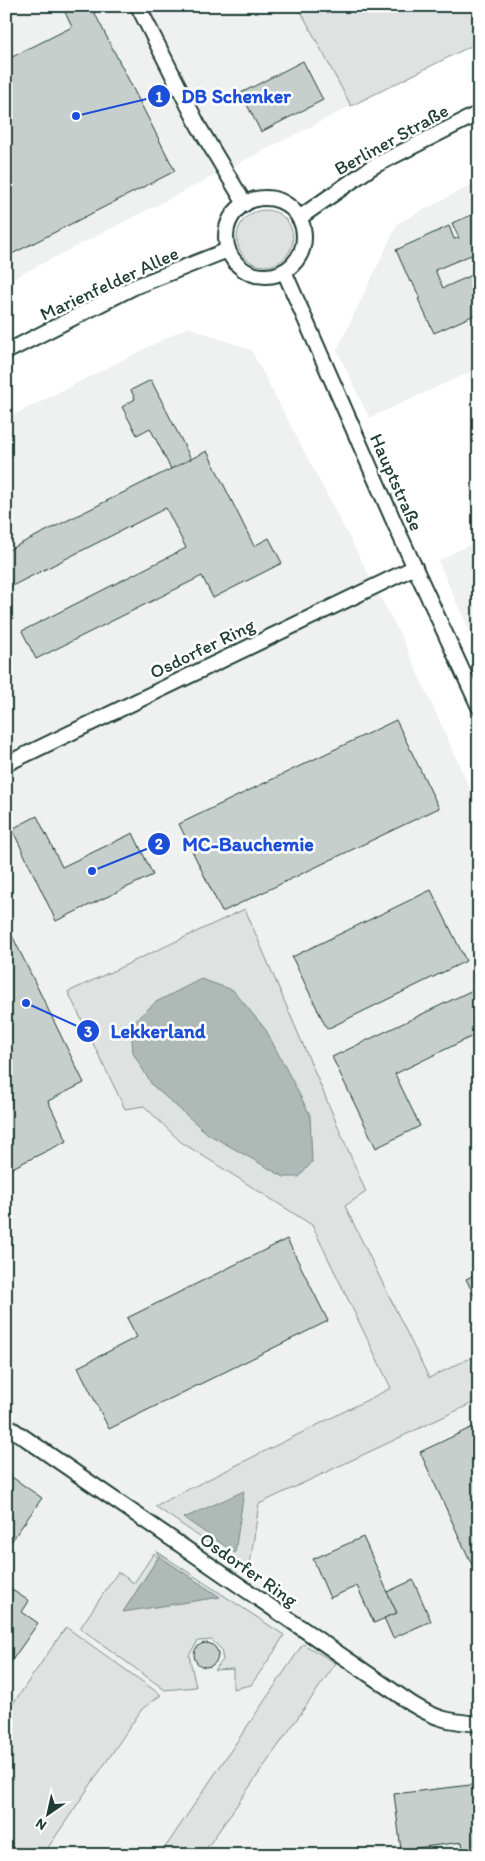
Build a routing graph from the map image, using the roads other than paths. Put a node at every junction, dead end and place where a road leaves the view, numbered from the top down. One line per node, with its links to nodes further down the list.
1 (138, 6): 3 (street)
2 (479, 112): 4 (street, Berliner Straße)
3 (245, 204): 4 (street); 5 (street)
4 (299, 218): 6 (street)
5 (228, 250): 6 (street); 7 (street, Marienfelder Allee)
6 (284, 271): 8 (street, Hauptstraße)
7 (6, 352)
8 (415, 567): 9 (street, Hauptstraße); 10 (street, Osdorfer Ring)
9 (479, 707)
10 (6, 764)
11 (6, 1425): 12 (street, Osdorfer Ring)
12 (479, 1724)

